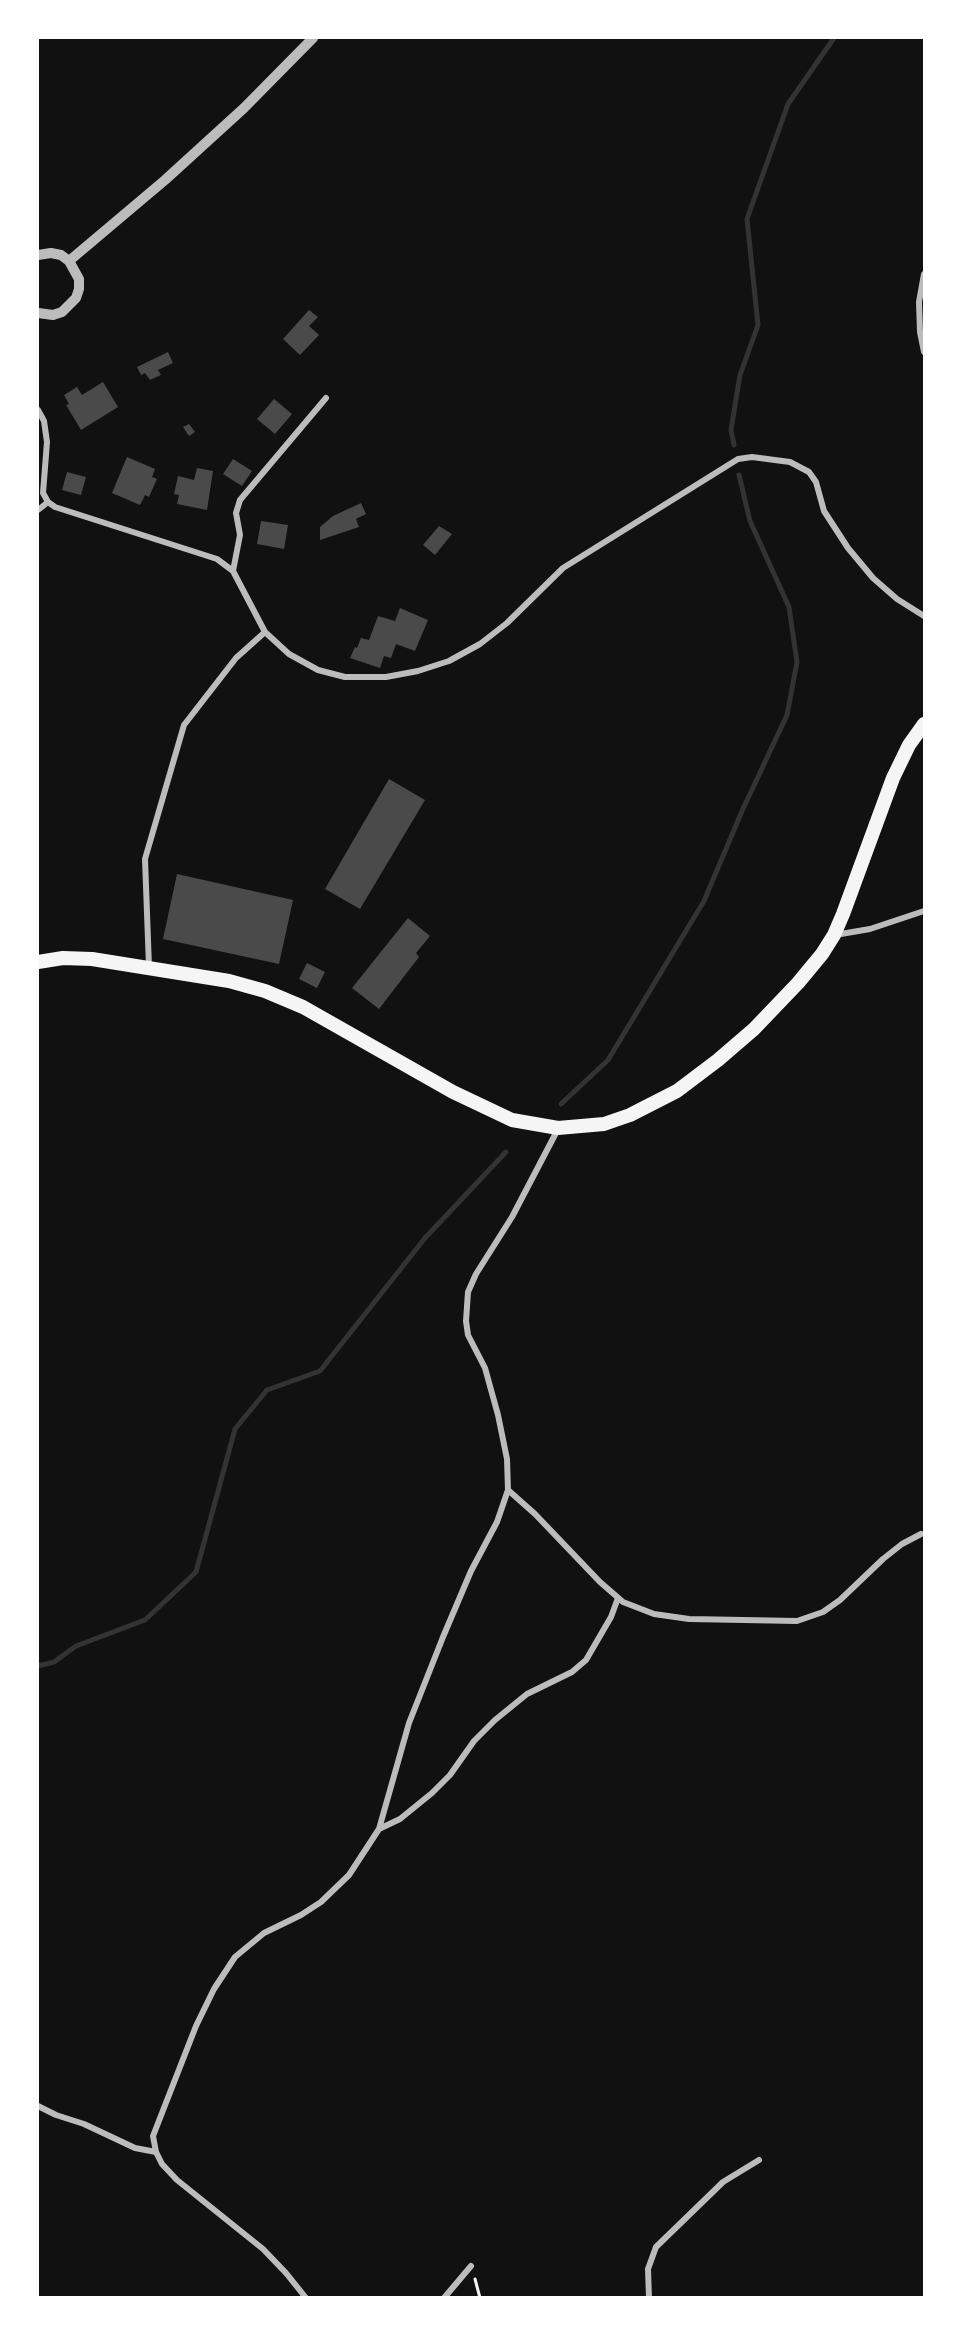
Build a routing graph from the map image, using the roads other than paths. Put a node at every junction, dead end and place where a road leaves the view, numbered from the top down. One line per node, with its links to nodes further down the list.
1 (314, 38): 3 (street)
2 (38, 255): 3 (street)
3 (69, 261): 5 (street)
4 (924, 274): 7 (street)
5 (40, 314): 6 (street)
6 (38, 326)
7 (924, 352)
8 (326, 398): 12 (street)
9 (38, 410): 10 (street)
10 (48, 502): 11 (street); 12 (street)
11 (38, 510)
12 (233, 571): 14 (street)
13 (924, 616): 14 (street)
14 (265, 632): 19 (street)
15 (924, 724): 17 (main road)
16 (924, 911): 17 (street)
17 (834, 935): 20 (main road)
18 (38, 962): 19 (main road)
19 (149, 968): 20 (main road)
20 (558, 1128): 21 (street)
21 (508, 1490): 23 (street); 24 (street)
22 (921, 1534): 23 (street)
23 (618, 1598): 24 (street)
24 (379, 1829): 26 (street)
25 (38, 2106): 26 (street)
26 (156, 2152): 29 (street)
27 (759, 2160): 31 (street)
28 (471, 2266): 30 (street)
29 (306, 2298)
30 (444, 2298)
31 (649, 2298)

